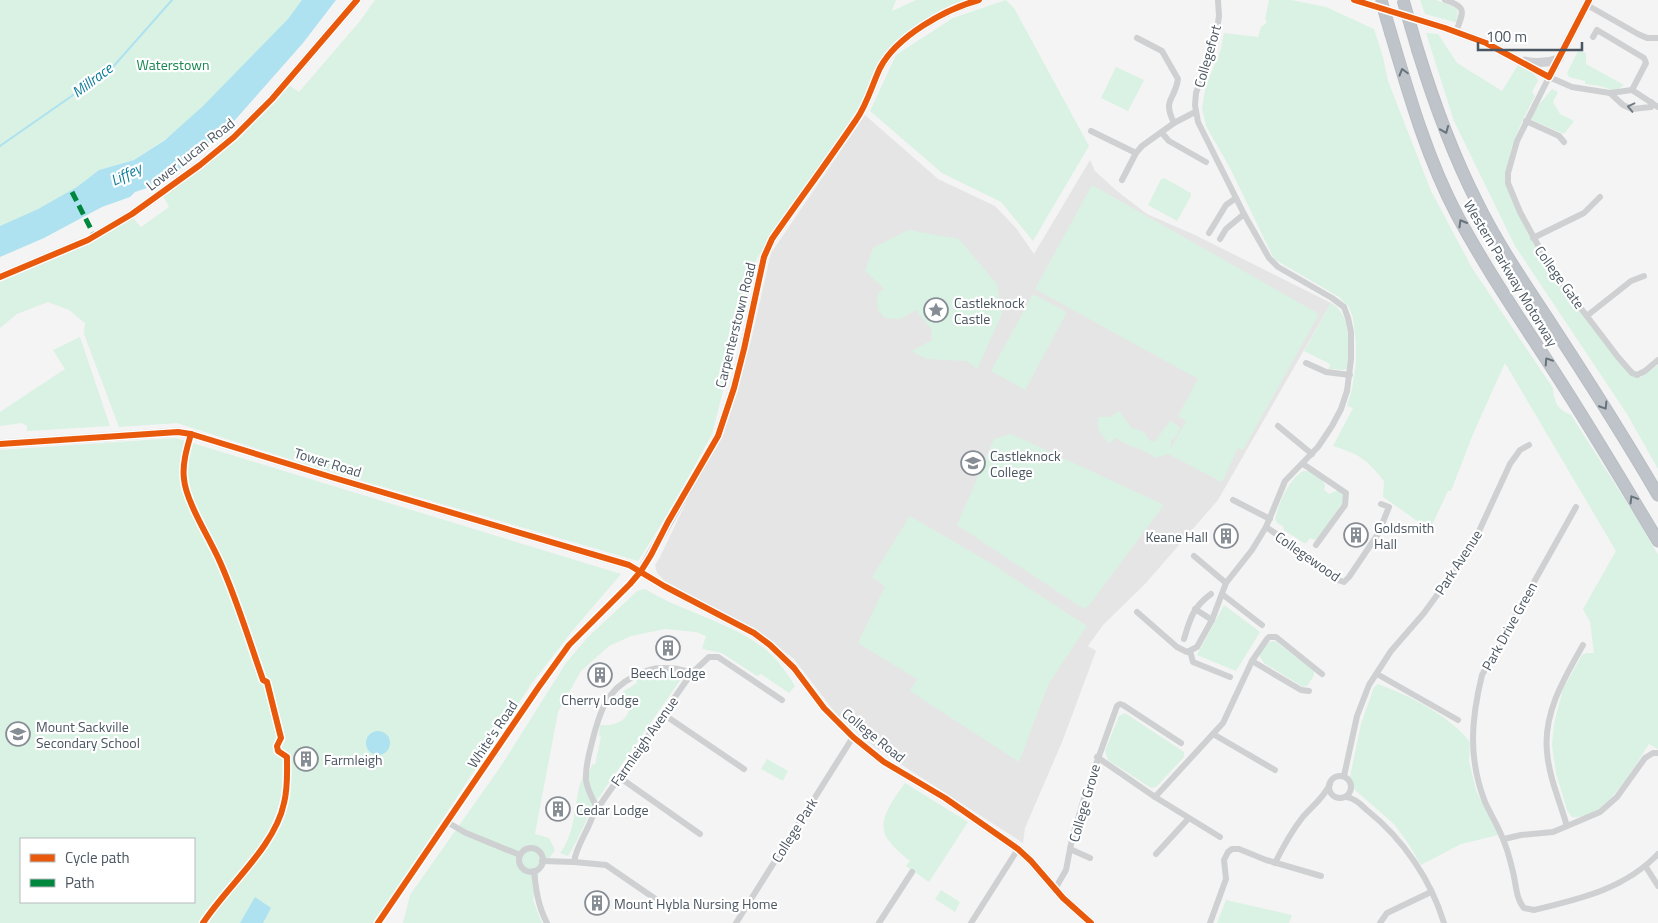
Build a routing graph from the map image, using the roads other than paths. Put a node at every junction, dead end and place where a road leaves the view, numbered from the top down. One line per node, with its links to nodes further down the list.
1 (357, 0): 38 (street, Lower Lucan Road)
2 (979, 0): 57 (street, Carpenterstown Road)
3 (1218, 0): 21 (street, Collegefort)
4 (1354, 0): 10 (street)
5 (1381, 0): 54 (highway, Western Parkway Motorway, one-way to 5, bridge)
6 (1403, 0): 48 (highway, Western Parkway Motorway, one-way to 48, bridge)
7 (1445, 0): 8 (street)
8 (1455, 1): 10 (street)
9 (1588, 2): 13 (street); 14 (street)
10 (1456, 32): 15 (street)
11 (1593, 37): 17 (street)
12 (1137, 38): 23 (street, Collegefort)
13 (1658, 38)
14 (1559, 59): 15 (street); 16 (street)
15 (1519, 60): 16 (street)
16 (1549, 77): 18 (street); 22 (street, College Gate)
17 (1632, 90): 18 (street); 19 (street)
18 (1610, 93): 19 (street, one-way to 18)
19 (1651, 102): 20 (street)
20 (1658, 107)
21 (1196, 112): 23 (street); 31 (street, Collegefort)
22 (1526, 121): 26 (street); 35 (street, College Gate)
23 (1174, 123): 25 (street)
24 (1091, 131): 27 (street)
25 (1162, 133): 27 (street); 28 (street)
26 (1564, 142)
27 (1136, 153): 29 (street)
28 (1206, 162)
29 (1122, 180)
30 (1600, 197): 35 (street, College Gate)
31 (1236, 198): 32 (street, Collegefort); 33 (street)
32 (1244, 214): 34 (street); 36 (street, Collegefort)
33 (1209, 233)
34 (1220, 238)
35 (1533, 238): 39 (street, College Gate)
36 (1278, 267): 42 (street, Collegewood)
37 (1644, 276): 39 (street, College Gate)
38 (0, 277)
39 (1588, 315): 40 (street, College Gate)
40 (1658, 360)
41 (1306, 363): 42 (street)
42 (1350, 375): 46 (street, Collegewood)
43 (1278, 426): 46 (street)
44 (0, 444): 57 (street, Tower Road)
45 (1529, 445): 71 (street, Park Avenue)
46 (1312, 454): 47 (street, Collegewood)
47 (1303, 464): 52 (street, Collegewood); 55 (street, Collegewood)
48 (1658, 495)
49 (1233, 500): 52 (street, Collegewood)
50 (1381, 504): 53 (street, Collegewood)
51 (1576, 507): 95 (street, Park Drive Green)
52 (1270, 519): 53 (street, Collegewood)
53 (1266, 527): 58 (street, Collegewood)
54 (1658, 541)
55 (1316, 545)
56 (1194, 556): 58 (street)
57 (641, 571): 78 (street, College Road); 91 (street, White's Road)
58 (1226, 582): 60 (street, Collegewood)
59 (1211, 594): 61 (street)
60 (1222, 594): 63 (street, Collegewood); 64 (street)
61 (1195, 609): 63 (street); 65 (street)
62 (1137, 612): 67 (street)
63 (1212, 620): 67 (street, Collegewood)
64 (1254, 628)
65 (1184, 640)
66 (1584, 645): 92 (street)
67 (1190, 651): 72 (street)
68 (1252, 661): 70 (street); 73 (street); 77 (street)
69 (691, 674): 74 (street, Farmleigh Avenue); 75 (street, Farmleigh Avenue); 89 (street, Farmleigh Avenue)
70 (1322, 674)
71 (1376, 674): 76 (street); 84 (street, Park Avenue)
72 (1230, 678)
73 (1309, 691)
74 (782, 700)
75 (663, 714): 82 (street); 85 (street, Farmleigh Avenue)
76 (1458, 720)
77 (1213, 734): 83 (street); 88 (street)
78 (853, 737): 96 (street, College Road); 115 (street, College Park)
79 (1181, 743): 81 (street, College Grove)
80 (1655, 753): 92 (street)
81 (1097, 758): 88 (street, College Grove); 97 (street, College Grove)
82 (744, 769)
83 (1275, 770)
84 (1344, 776): 86 (street); 87 (street)
85 (618, 777): 89 (street, Farmleigh Avenue); 93 (street)
86 (1330, 784): 87 (street); 104 (street)
87 (1346, 796): 111 (street)
88 (1155, 797): 90 (street, College Grove)
89 (597, 808): 103 (street, Farmleigh Avenue)
90 (1188, 819): 94 (street, College Grove); 98 (street)
91 (447, 822): 100 (street); 113 (street, White's Road)
92 (1567, 826): 95 (street)
93 (700, 834)
94 (1220, 837)
95 (1504, 839): 105 (street, Park Drive Green)
96 (1018, 849): 110 (street, College Road); 117 (street)
97 (1070, 850): 101 (street, College Grove); 110 (street, College Grove)
98 (1156, 854)
99 (1658, 854): 105 (street, Park Drive Green)
100 (520, 855): 102 (street); 106 (street)
101 (1090, 858)
102 (542, 861): 103 (street); 106 (street)
103 (574, 862): 112 (street)
104 (1275, 863): 108 (street); 119 (street)
105 (1646, 867): 109 (street)
106 (534, 871): 114 (street)
107 (912, 872): 116 (street)
108 (1321, 876)
109 (1658, 886)
110 (1055, 889): 118 (street, College Road)
111 (1431, 892): 120 (street); 121 (street)
112 (657, 900)
113 (378, 923)
114 (547, 923)
115 (736, 923)
116 (879, 923)
117 (971, 923)
118 (1091, 923)
119 (1210, 923)
120 (1380, 923)
121 (1444, 923)

